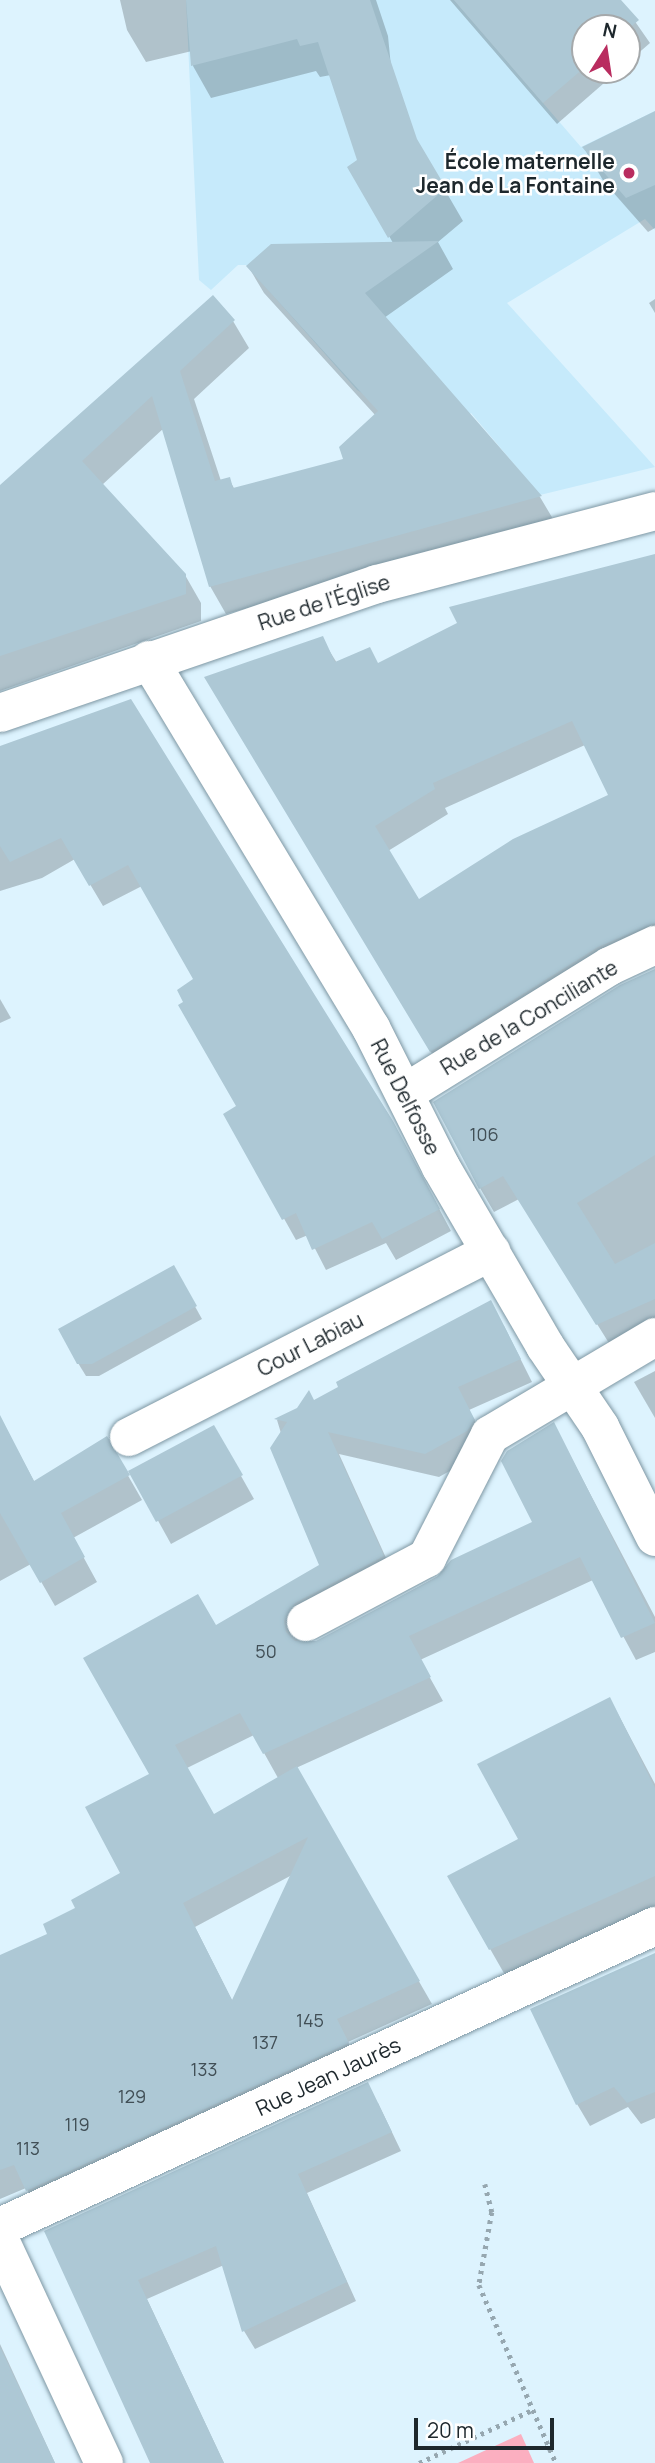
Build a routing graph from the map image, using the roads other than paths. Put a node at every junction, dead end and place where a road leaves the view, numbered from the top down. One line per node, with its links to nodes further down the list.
1 (655, 511): 2 (street, Rue de l'Église)
2 (149, 660): 3 (street, Rue de l'Église); 5 (street, Rue Delfosse)
3 (0, 713)
4 (655, 945): 5 (street, Rue de la Conciliante)
5 (405, 1093): 6 (street, Rue Delfosse)
6 (491, 1252): 8 (street, Rue Delfosse); 9 (street, Cour Labiau)
7 (655, 1337): 8 (street)
8 (574, 1387): 10 (street, Rue Delfosse); 11 (street)
9 (129, 1437)
10 (655, 1537)
11 (306, 1622)
12 (655, 1926): 13 (street, Rue Jean Jaurès)
13 (0, 2227)
14 (0, 2240): 15 (street)
15 (104, 2463)

